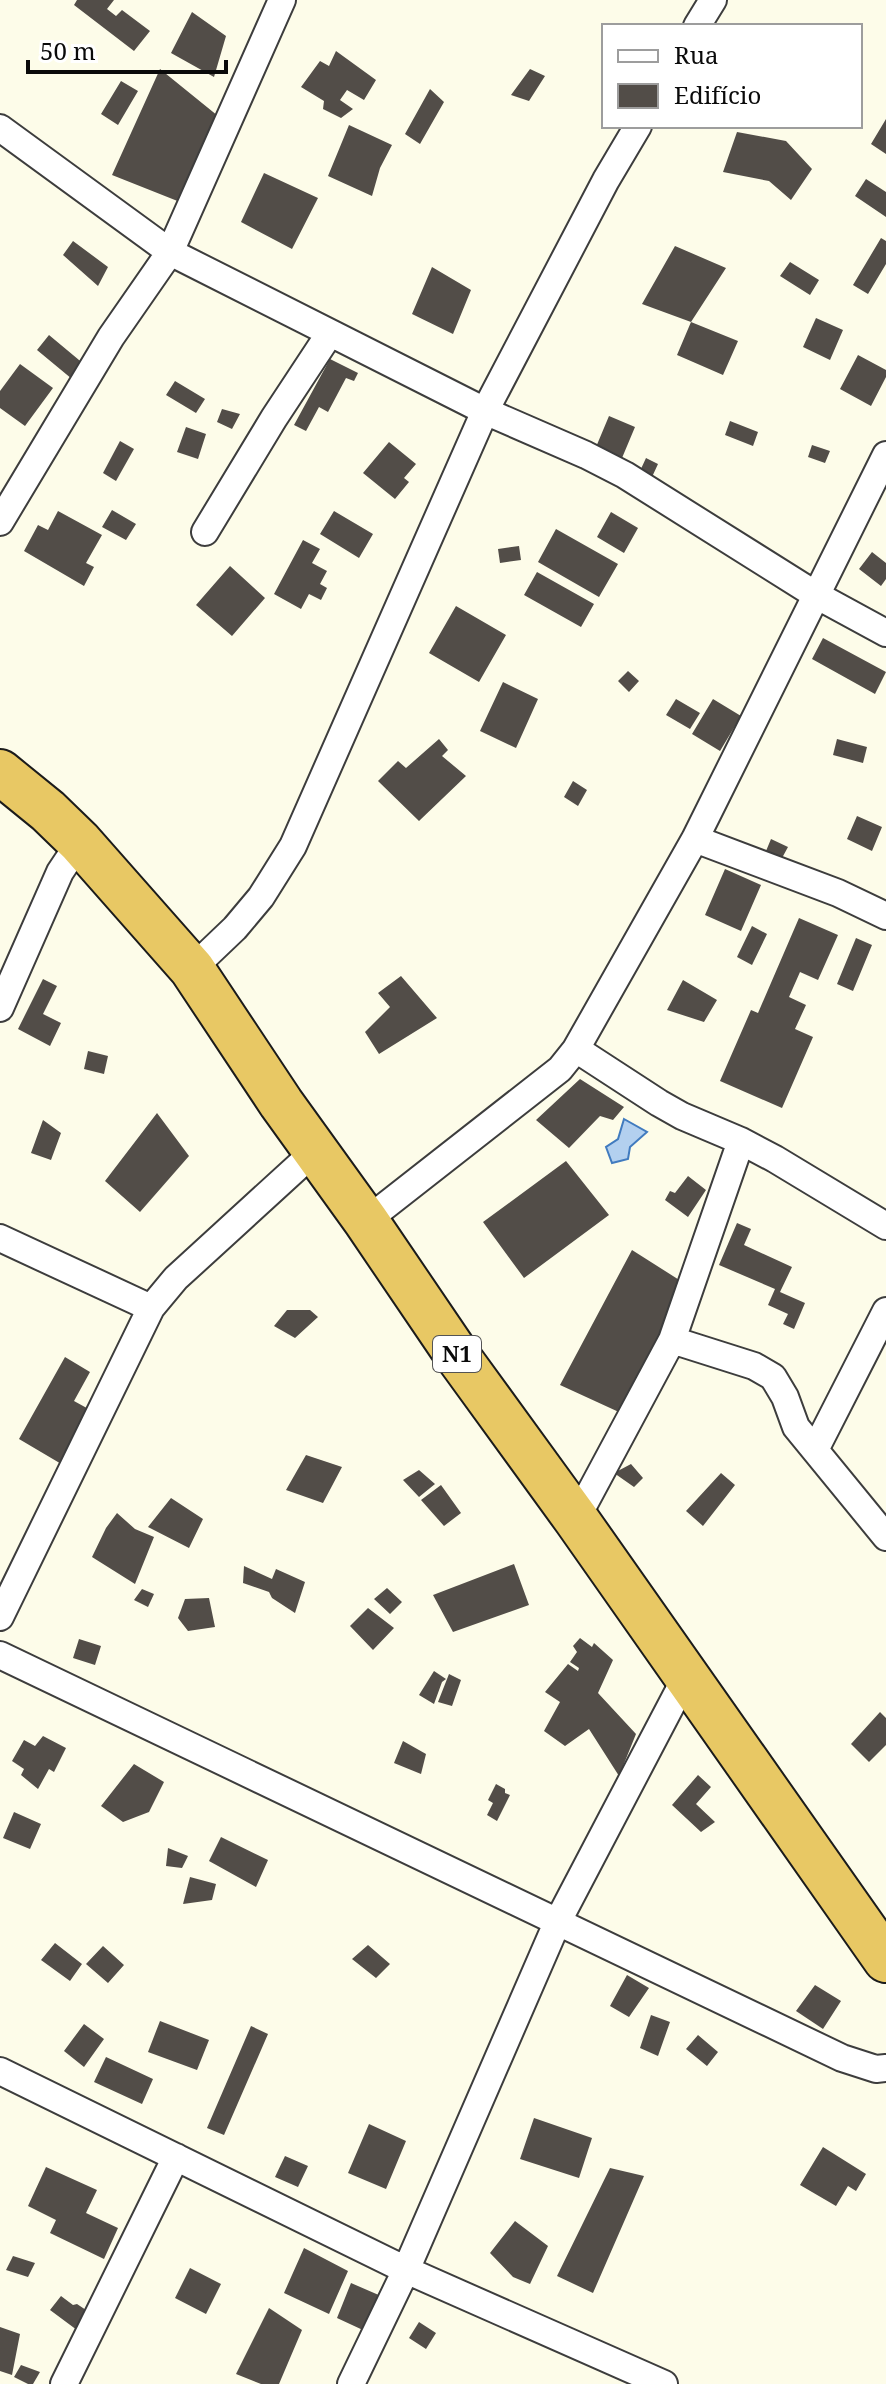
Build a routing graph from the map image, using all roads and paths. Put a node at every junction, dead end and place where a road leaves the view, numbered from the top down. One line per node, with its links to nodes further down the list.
1 (282, 0): 6 (street)
2 (713, 0): 3 (street)
3 (698, 24)
4 (0, 128): 6 (street)
5 (637, 128): 8 (street)
6 (170, 252): 7 (street); 10 (street)
7 (330, 333): 8 (street); 11 (street)
8 (485, 411): 12 (street); 18 (street)
9 (886, 455): 12 (street)
10 (0, 522)
11 (205, 532)
12 (816, 595): 13 (street); 15 (street)
13 (886, 633)
14 (0, 772): 16 (highway, N1)
15 (695, 839): 17 (street); 20 (street)
16 (80, 842): 18 (highway, N1); 19 (street)
17 (886, 916)
18 (192, 969): 22 (highway, N1)
19 (0, 1008)
20 (576, 1049): 21 (street); 23 (street)
21 (741, 1141): 24 (street); 28 (street)
22 (315, 1151): 23 (highway, N1); 26 (street)
23 (366, 1221): 30 (highway, N1)
24 (886, 1226)
25 (0, 1238): 26 (street)
26 (151, 1308): 32 (street)
27 (886, 1311): 29 (street)
28 (672, 1340): 29 (street); 30 (street)
29 (815, 1450): 31 (street)
30 (576, 1519): 34 (highway, N1)
31 (886, 1537)
32 (0, 1617)
33 (0, 1655): 35 (street)
34 (686, 1677): 35 (street); 36 (highway, N1)
35 (557, 1923): 37 (street); 40 (street)
36 (886, 1960)
37 (886, 2068)
38 (0, 2071): 39 (street)
39 (176, 2157): 40 (street); 41 (street)
40 (406, 2270): 42 (street); 43 (street)
41 (64, 2384)
42 (351, 2384)
43 (664, 2384)

